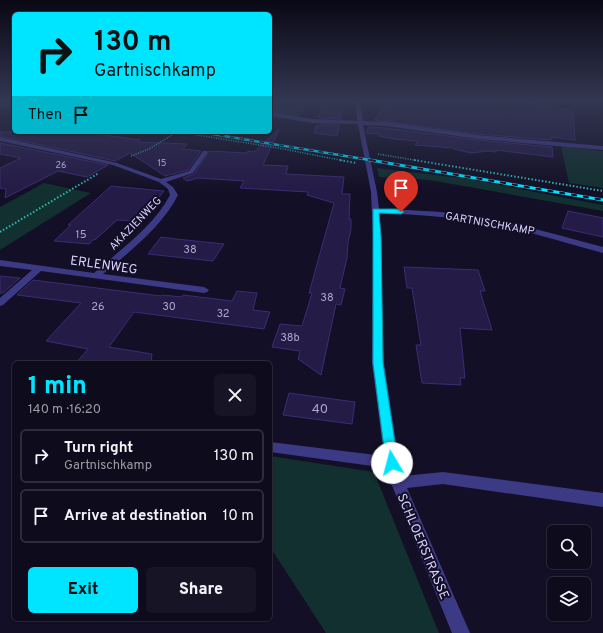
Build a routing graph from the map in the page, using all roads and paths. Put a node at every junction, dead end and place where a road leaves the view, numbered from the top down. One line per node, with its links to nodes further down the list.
1 (362, 131): 8 (street, SCHLOERSTRASSE)
2 (432, 131): 6 (street)
3 (175, 134): 9 (path)
4 (190, 134): 10 (path)
5 (2, 141): 9 (street, AKAZIENWEG)
6 (603, 148)
7 (205, 152): 11 (street)
8 (366, 152): 10 (street, SCHLOERSTRASSE); 12 (path)
9 (115, 164): 11 (street, AKAZIENWEG); 14 (path)
10 (368, 166): 13 (street, SCHLOERSTRASSE)
11 (161, 181): 18 (street, AKAZIENWEG)
12 (603, 190)
13 (375, 211): 15 (street, GARTNISCHKAMP); 22 (street, SCHLOERSTRASSE)
14 (0, 232)
15 (603, 250)
16 (0, 263): 17 (street, ERLENWEG)
17 (39, 268): 18 (street, ERLENWEG); 20 (street)
18 (95, 276): 19 (street, ERLENWEG)
19 (204, 290)
20 (0, 303)
21 (272, 447): 22 (street)
22 (392, 463): 23 (street, SCHLOERSTRASSE)
23 (398, 483): 24 (street); 25 (street, SCHLOERSTRASSE)
24 (603, 500)
25 (461, 633)

